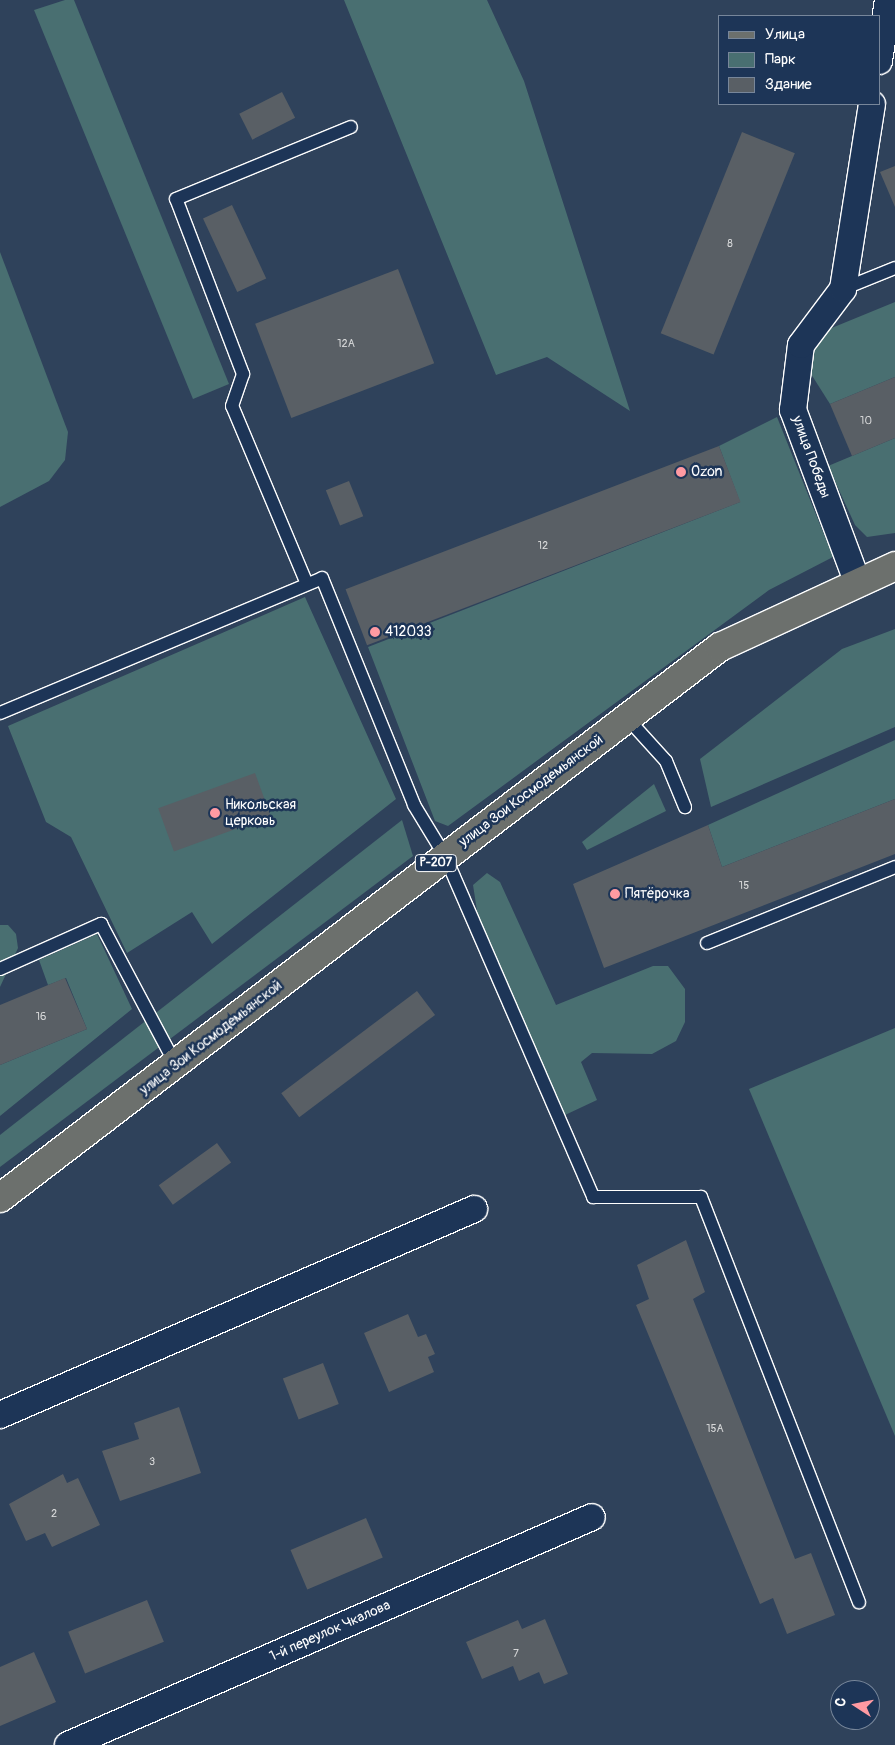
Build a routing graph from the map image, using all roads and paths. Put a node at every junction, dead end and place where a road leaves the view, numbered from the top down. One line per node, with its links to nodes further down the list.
1 (888, 0): 2 (street)
2 (880, 54)
3 (872, 105): 6 (street, улица Победы)
4 (351, 127): 9 (lane)
5 (895, 268): 6 (lane)
6 (843, 289): 8 (street, улица Победы)
7 (895, 566): 8 (main road, улица Зои Космодемьянской / Р-207)
8 (857, 582): 11 (main road, улица Зои Космодемьянской / Р-207)
9 (307, 584): 10 (lane); 13 (lane)
10 (0, 713)
11 (627, 718): 12 (lane); 13 (main road, улица Зои Космодемьянской / Р-207)
12 (686, 807)
13 (445, 856): 17 (main road, улица Зои Космодемьянской / Р-207); 22 (lane)
14 (895, 867): 15 (lane)
15 (707, 943)
16 (0, 969): 17 (lane)
17 (176, 1065): 18 (main road, улица Зои Космодемьянской / Р-207)
18 (0, 1198)
19 (474, 1209): 20 (street)
20 (0, 1415)
21 (592, 1517): 23 (street, 1-й переулок Чкалова)
22 (859, 1602)
23 (68, 1745)

